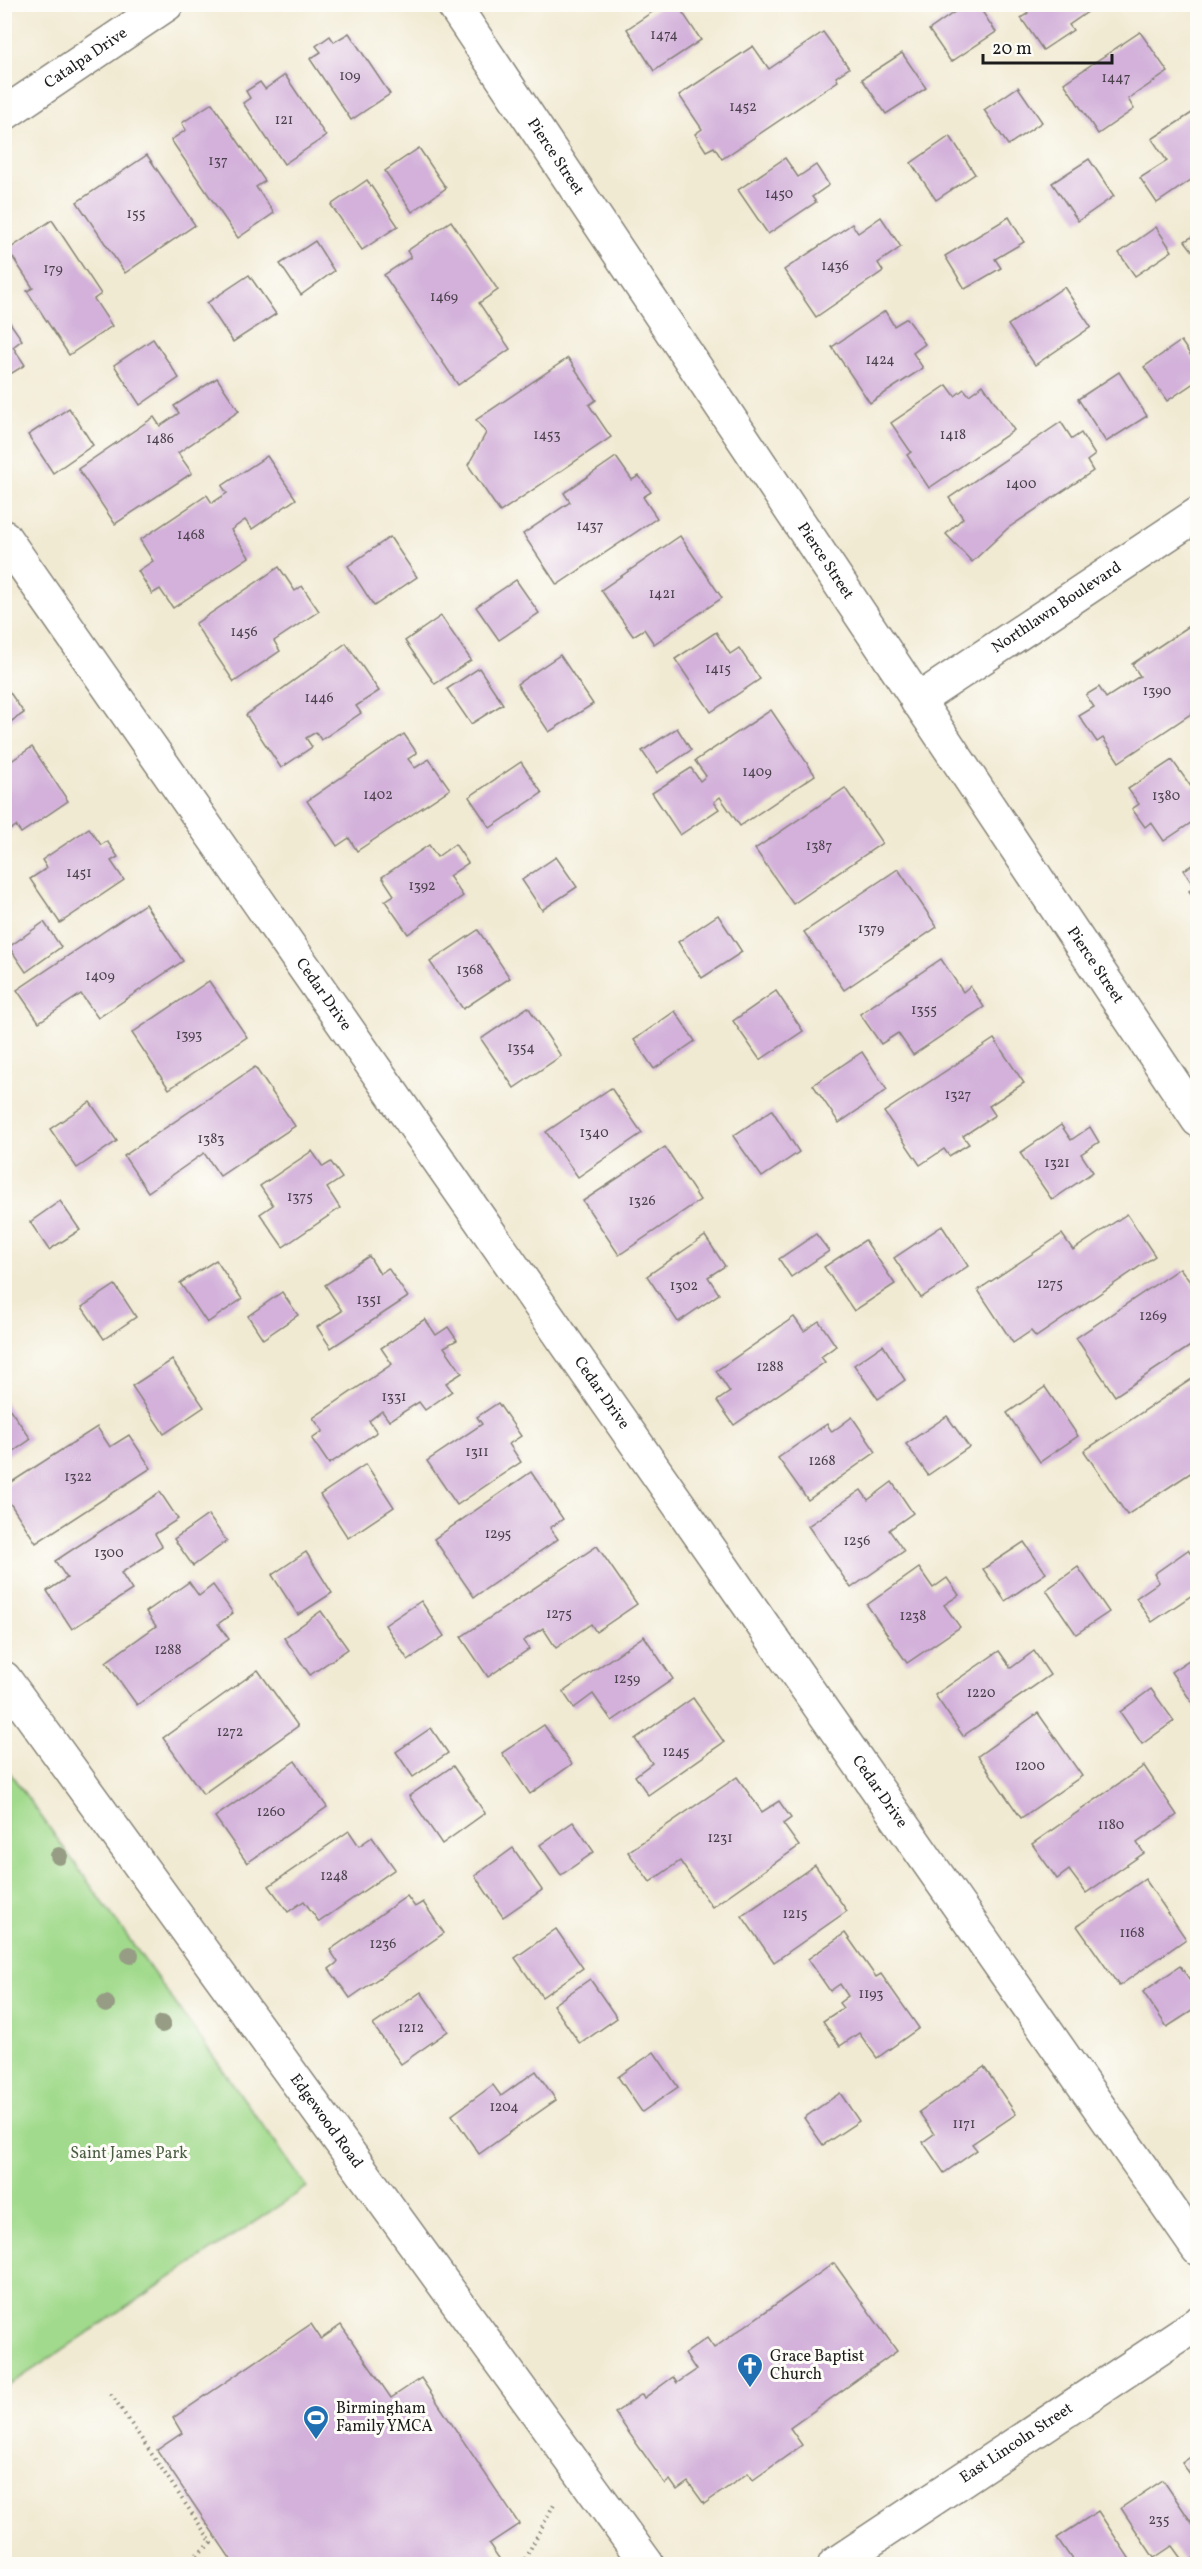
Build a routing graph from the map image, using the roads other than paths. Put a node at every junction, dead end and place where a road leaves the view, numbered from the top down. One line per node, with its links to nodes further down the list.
1 (167, 4): 3 (street, Catalpa Drive)
2 (453, 4): 6 (street, Pierce Street)
3 (4, 114)
4 (1197, 514): 6 (street, Northlawn Boulevard)
5 (4, 537): 9 (street, Cedar Drive)
6 (917, 701): 7 (street, Pierce Street)
7 (1197, 1120)
8 (4, 1678): 12 (street, Edgewood Road)
9 (1197, 2249)
10 (1197, 2324): 11 (street, East Lincoln Street)
11 (842, 2563)
12 (647, 2565)

